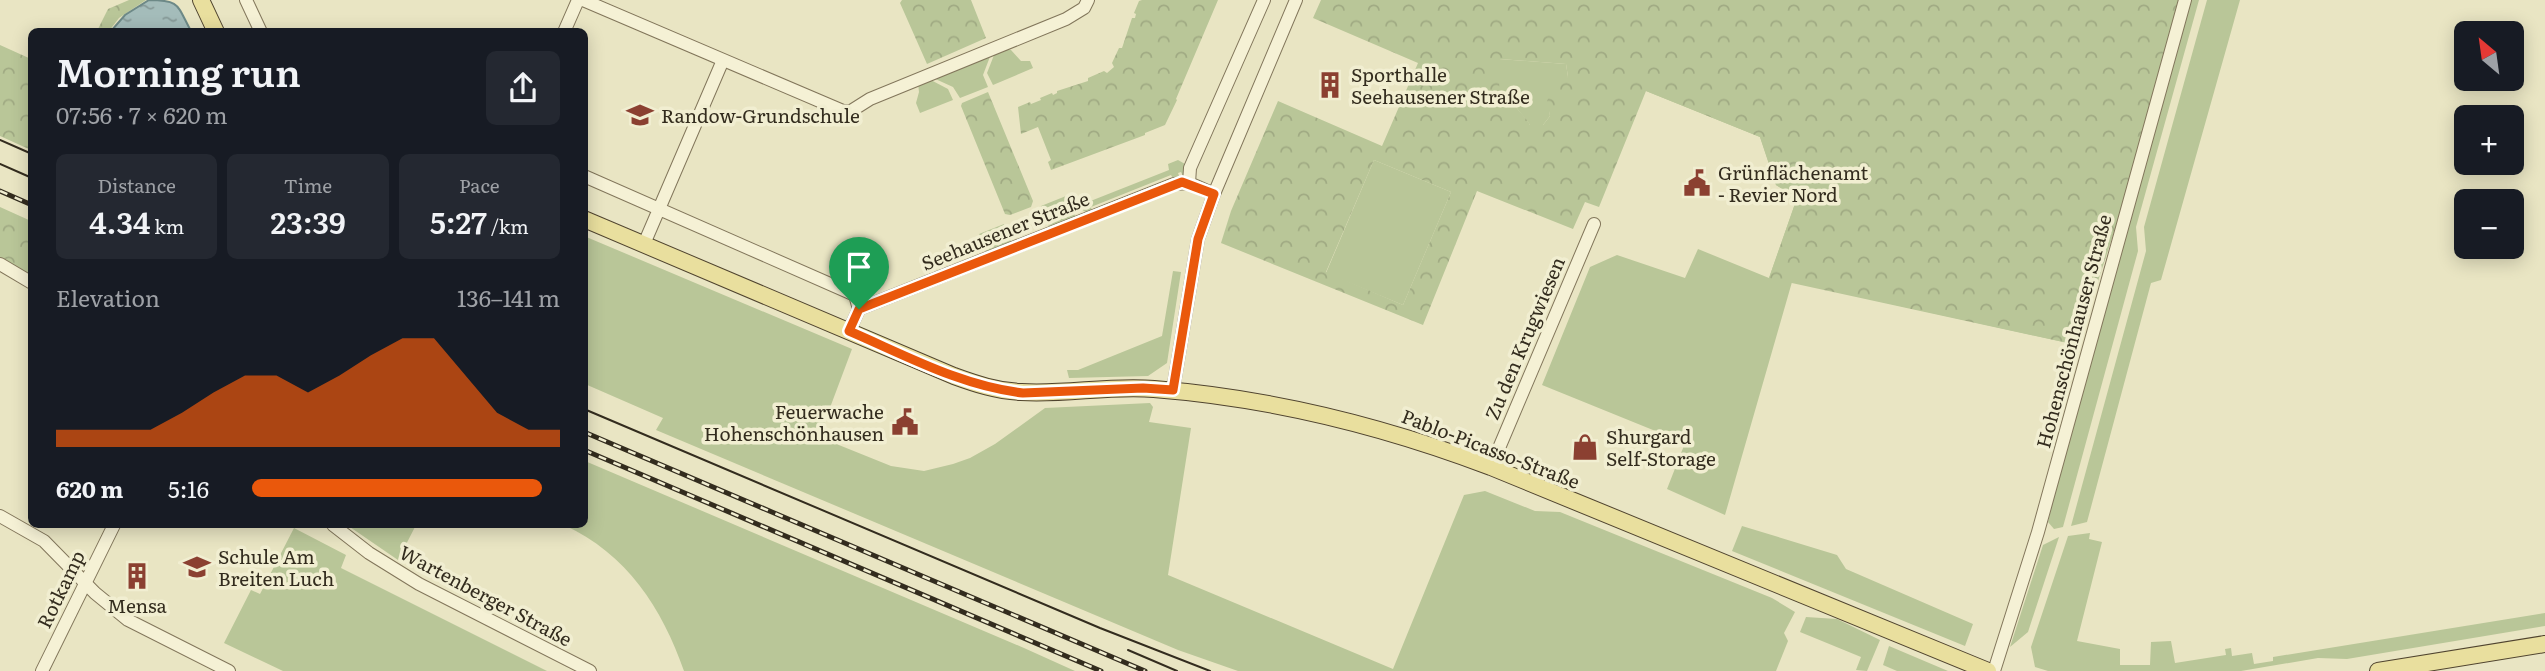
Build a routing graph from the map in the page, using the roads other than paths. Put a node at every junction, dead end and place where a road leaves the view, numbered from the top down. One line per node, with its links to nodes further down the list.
1 (201, 0): 8 (main road)
2 (246, 0): 9 (street)
3 (581, 0): 10 (street); 11 (street)
4 (1088, 0): 11 (street)
5 (1264, 0): 13 (street)
6 (1296, 0): 14 (street)
7 (2185, 0): 34 (street, Hohenschönhauser Straße)
8 (214, 28)
9 (259, 28)
10 (566, 28)
11 (723, 60): 15 (street)
12 (588, 178): 15 (street)
13 (1189, 183): 14 (street); 21 (street, Seehausener Straße)
14 (1214, 194): 23 (street)
15 (660, 208): 18 (street); 21 (street)
16 (588, 221): 18 (main road, Pablo-Picasso-Straße)
17 (1594, 224): 24 (street, Zu den Krugwiesen)
18 (644, 244): 22 (main road, Pablo-Picasso-Straße)
19 (0, 264): 20 (street)
20 (28, 281)
21 (859, 309): 22 (street)
22 (849, 331): 23 (main road, Pablo-Picasso-Straße)
23 (1173, 390): 24 (main road, Pablo-Picasso-Straße)
24 (1491, 467): 33 (main road, Pablo-Picasso-Straße)
25 (0, 516): 28 (street)
26 (112, 528): 28 (street, Rotkamp)
27 (337, 528): 32 (street, Wartenberger Straße)
28 (85, 582): 30 (street, Rotkamp); 31 (street)
29 (2545, 643): 35 (main road)
30 (42, 671)
31 (229, 671)
32 (590, 671)
33 (1988, 671)
34 (1994, 671)
35 (2378, 671)

